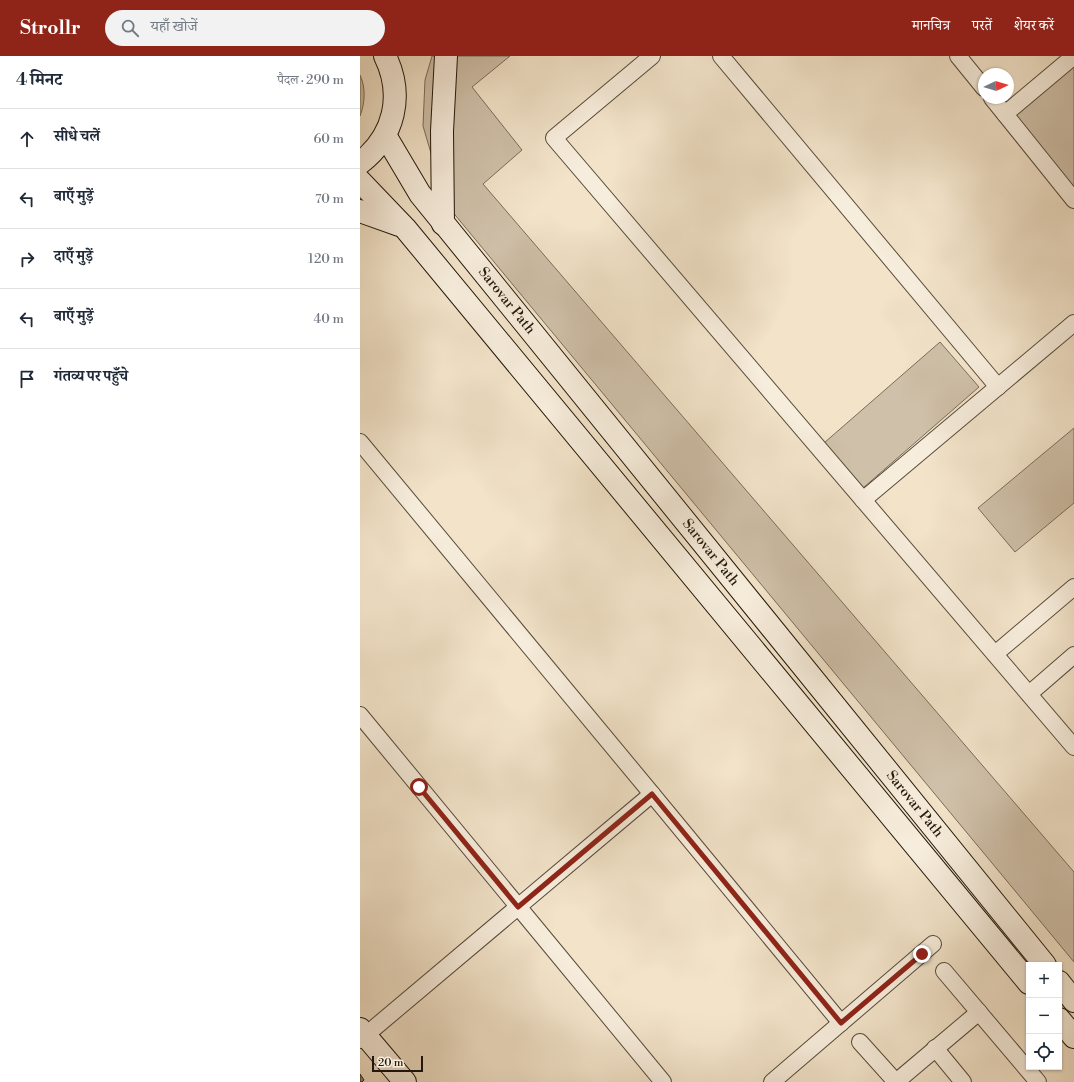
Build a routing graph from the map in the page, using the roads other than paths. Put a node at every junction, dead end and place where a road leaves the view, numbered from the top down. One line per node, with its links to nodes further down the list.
1 (446, 56): 15 (main road)
2 (652, 56): 20 (street)
3 (721, 56): 18 (street)
4 (958, 56): 7 (street)
5 (1074, 56): 9 (street)
6 (390, 60): 10 (main road)
7 (978, 81)
8 (997, 104): 9 (street)
9 (1005, 114): 13 (street)
10 (385, 135): 11 (main road); 15 (main road, Sarovar Path)
11 (360, 163)
12 (360, 181): 16 (main road, Sarovar Path)
13 (1074, 200)
14 (360, 211): 16 (main road)
15 (444, 224): 30 (main road, Sarovar Path)
16 (405, 228): 32 (main road, Sarovar Path)
17 (1074, 323): 18 (street)
18 (998, 387): 20 (street)
19 (360, 442): 27 (street)
20 (863, 500): 22 (street)
21 (1074, 587): 22 (street)
22 (995, 654): 24 (street)
23 (1074, 655): 24 (street)
24 (1029, 694): 26 (street)
25 (360, 715): 28 (street)
26 (1074, 747)
27 (652, 794): 28 (street); 36 (street)
28 (518, 907): 38 (street); 43 (street)
29 (933, 944): 36 (street)
30 (1043, 962)
31 (944, 971): 35 (street)
32 (1026, 979)
33 (1062, 986): 34 (main road)
34 (1074, 1001)
35 (979, 1012): 41 (street); 47 (street)
36 (841, 1023): 44 (street)
37 (1062, 1023): 39 (main road)
38 (362, 1035): 42 (main road)
39 (1074, 1037)
40 (860, 1042): 45 (street)
41 (935, 1048): 45 (street); 46 (street)
42 (405, 1082)
43 (663, 1082)
44 (772, 1082)
45 (896, 1082)
46 (963, 1082)
47 (1038, 1082)

